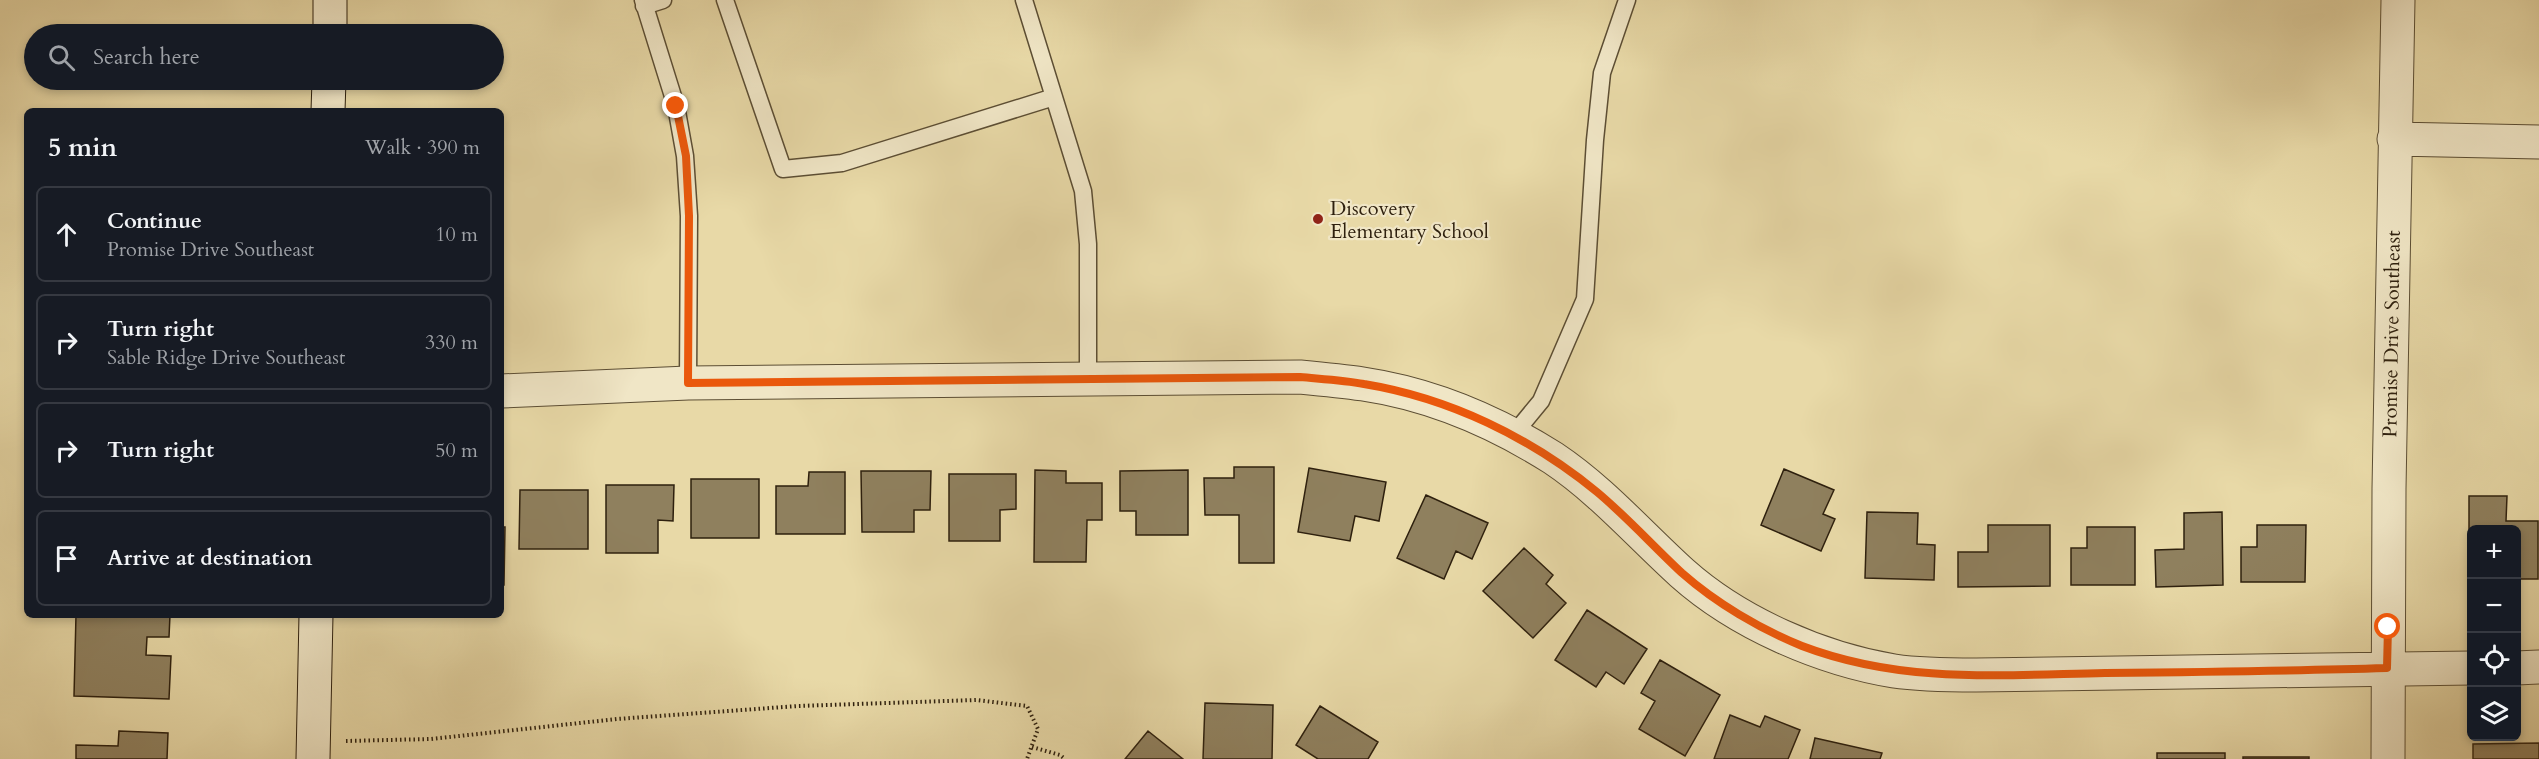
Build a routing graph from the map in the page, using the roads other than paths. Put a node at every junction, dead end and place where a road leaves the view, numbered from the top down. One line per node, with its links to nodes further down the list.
1 (330, 0): 8 (street)
2 (663, 0): 7 (lane)
3 (725, 0): 10 (lane)
4 (1024, 0): 10 (lane)
5 (1628, 0): 17 (lane)
6 (2398, 0): 12 (street, Promise Drive Southeast)
7 (644, 3): 15 (lane)
8 (330, 24)
9 (329, 90): 11 (street)
10 (1054, 97): 14 (lane)
11 (328, 108)
12 (2394, 139): 13 (street); 19 (street, Promise Drive Southeast)
13 (2539, 142)
14 (1088, 379): 15 (street); 17 (street)
15 (688, 383): 16 (street)
16 (504, 391)
17 (1514, 435): 19 (street)
18 (316, 618): 23 (street)
19 (2387, 668): 20 (street); 24 (street, Promise Drive Southeast)
20 (2467, 668)
21 (2521, 668): 22 (street)
22 (2539, 668)
23 (313, 750)
24 (2388, 759)

